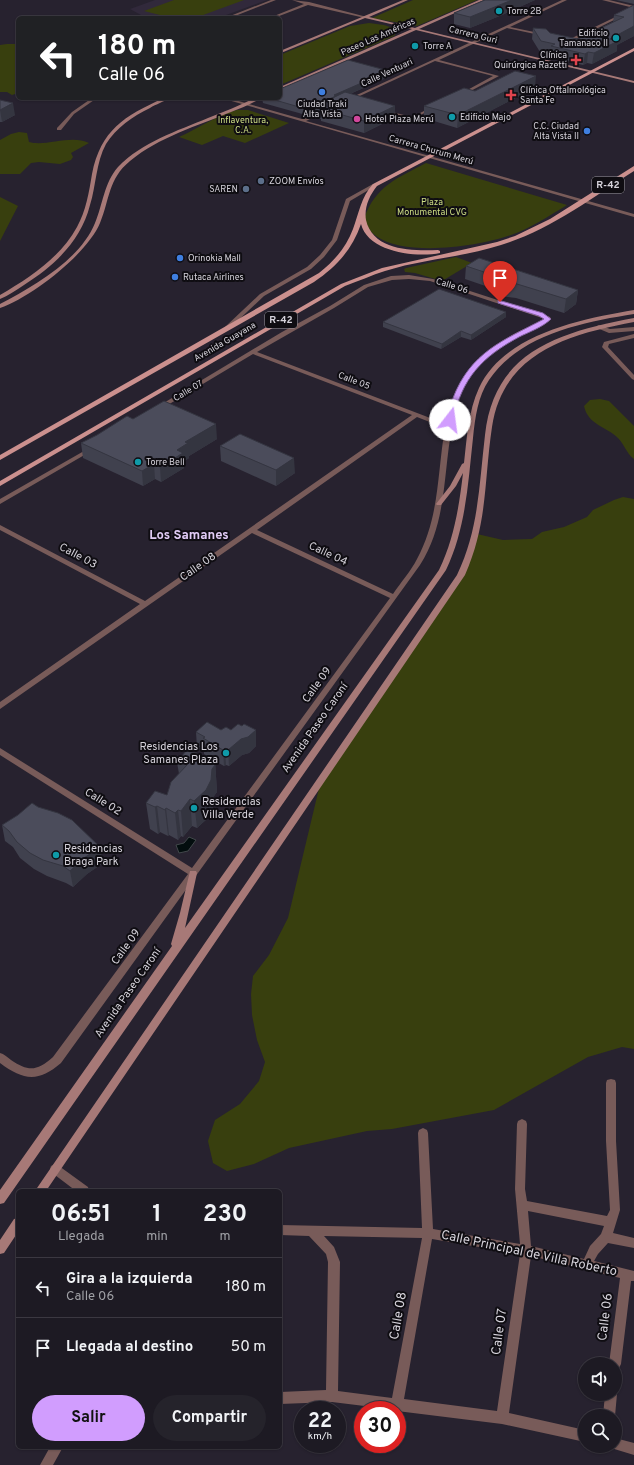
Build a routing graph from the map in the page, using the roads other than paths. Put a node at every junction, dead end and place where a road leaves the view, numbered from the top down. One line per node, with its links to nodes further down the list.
1 (274, 0): 10 (street)
2 (294, 0): 8 (street, Carrera Guri)
3 (317, 0): 8 (street)
4 (406, 0): 12 (street)
5 (482, 0): 16 (street, Paseo Las Américas)
6 (565, 0): 15 (street, Calle Ventuari)
7 (604, 0): 9 (street)
8 (308, 3): 11 (street); 12 (street, Carrera Guri)
9 (634, 8): 19 (street)
10 (232, 16)
11 (276, 16)
12 (364, 17): 13 (street, Carrera Guri); 14 (street)
13 (392, 24): 14 (street); 16 (street, Carrera Guri); 18 (street)
14 (343, 26): 22 (street)
15 (507, 27): 17 (street); 20 (street, Calle Ventuari)
16 (415, 29): 18 (street, Paseo Las Américas); 20 (street, Carrera Guri)
17 (547, 36)
18 (397, 38): 26 (street, Paseo Las Américas)
19 (562, 40)
20 (472, 43): 23 (street, Calle Ventuari); 24 (street, Carrera Guri)
21 (634, 49): 24 (main road)
22 (282, 51)
23 (436, 60): 27 (street); 32 (street, Calle Ventuari)
24 (591, 72): 25 (street, Carrera Guri); 39 (main road)
25 (634, 82)
26 (282, 88)
27 (457, 96)
28 (92, 100): 38 (street)
29 (163, 100): 45 (street)
30 (230, 100): 33 (street, Carrera Churum Merú)
31 (254, 100): 33 (street)
32 (353, 103)
33 (244, 104): 37 (street, Carrera Churum Merú); 47 (street)
34 (436, 107): 36 (street)
35 (327, 109): 37 (street)
36 (381, 110)
37 (302, 121): 39 (street, Carrera Churum Merú)
38 (59, 129)
39 (428, 157): 41 (main road); 42 (street, Carrera Churum Merú)
40 (634, 168): 42 (main road, R-42)
41 (375, 185): 43 (main road, Avenida Guayana / R-42); 56 (street)
42 (581, 201): 44 (street, Carrera Churum Merú); 46 (main road, Avenida Guayana / R-42)
43 (362, 212): 46 (main road); 56 (main road, Avenida Guayana / R-42)
44 (634, 216)
45 (65, 249): 47 (street); 49 (street)
46 (477, 249): 62 (main road, Avenida Guayana / R-42)
47 (78, 250): 50 (street)
48 (376, 282): 52 (street, Calle 06); 58 (street, Calle 07)
49 (0, 297)
50 (0, 306)
51 (634, 312): 68 (street, Avenida Paseo Caroní)
52 (548, 318): 66 (street, Calle 09)
53 (634, 320): 54 (street)
54 (599, 327): 55 (street); 85 (street)
55 (634, 329)
56 (225, 330): 69 (main road, Avenida Guayana / R-42)
57 (634, 336): 60 (street)
58 (253, 352): 63 (street, Calle 07); 64 (street, Calle 05)
59 (634, 368): 60 (street)
60 (626, 370): 61 (street)
61 (634, 378)
62 (169, 385): 65 (main road); 70 (main road, Avenida Guayana / R-42)
63 (154, 411)
64 (416, 415): 66 (street, Calle 05); 74 (street, Calle 08)
65 (120, 424)
66 (449, 427): 72 (street, Calle 09)
67 (98, 444): 71 (street)
68 (468, 457): 72 (street); 80 (street, Avenida Paseo Caroní)
69 (0, 458)
70 (0, 484)
71 (0, 502)
72 (439, 504): 75 (street, Calle 09)
73 (0, 527): 76 (street, Calle 03)
74 (252, 530): 75 (street, Calle 04); 76 (street, Calle 08)
75 (394, 597): 79 (street, Calle 09)
76 (145, 604): 77 (street, Calle 08)
77 (0, 706)
78 (0, 751): 79 (street, Calle 02)
79 (193, 873): 80 (street); 81 (street, Calle 09)
80 (174, 951): 88 (street, Avenida Paseo Caroní)
81 (0, 1057)
82 (611, 1083): 90 (street)
83 (522, 1124): 89 (street, Calle 07)
84 (423, 1133): 94 (street, Calle 08)
85 (55, 1169): 86 (street); 87 (street)
86 (41, 1189)
87 (81, 1189)
88 (0, 1200)
89 (521, 1205): 90 (street); 98 (street, Calle 07)
90 (610, 1222): 95 (street)
91 (16, 1226): 97 (street)
92 (282, 1230): 93 (street, Calle Principal de Villa Roberto)
93 (312, 1231): 94 (street, Calle Principal de Villa Roberto); 102 (street)
94 (428, 1233): 98 (street, Calle Principal de Villa Roberto); 105 (street, Calle 08)
95 (606, 1237): 96 (street); 99 (street)
96 (634, 1243)
97 (0, 1249)
98 (526, 1250): 99 (street, Calle Principal de Villa Roberto); 107 (street, Calle 07)
99 (587, 1264): 100 (street, Calle Principal de Villa Roberto)
100 (630, 1275): 101 (street, Calle 06)
101 (616, 1357)
102 (332, 1396): 103 (street); 104 (street)
103 (282, 1398)
104 (373, 1401)
105 (398, 1401)
106 (406, 1405): 107 (street)
107 (502, 1418): 108 (street)
108 (578, 1434)
109 (622, 1445): 110 (street)
110 (634, 1448)
111 (56, 1449): 112 (street)
112 (46, 1465)

